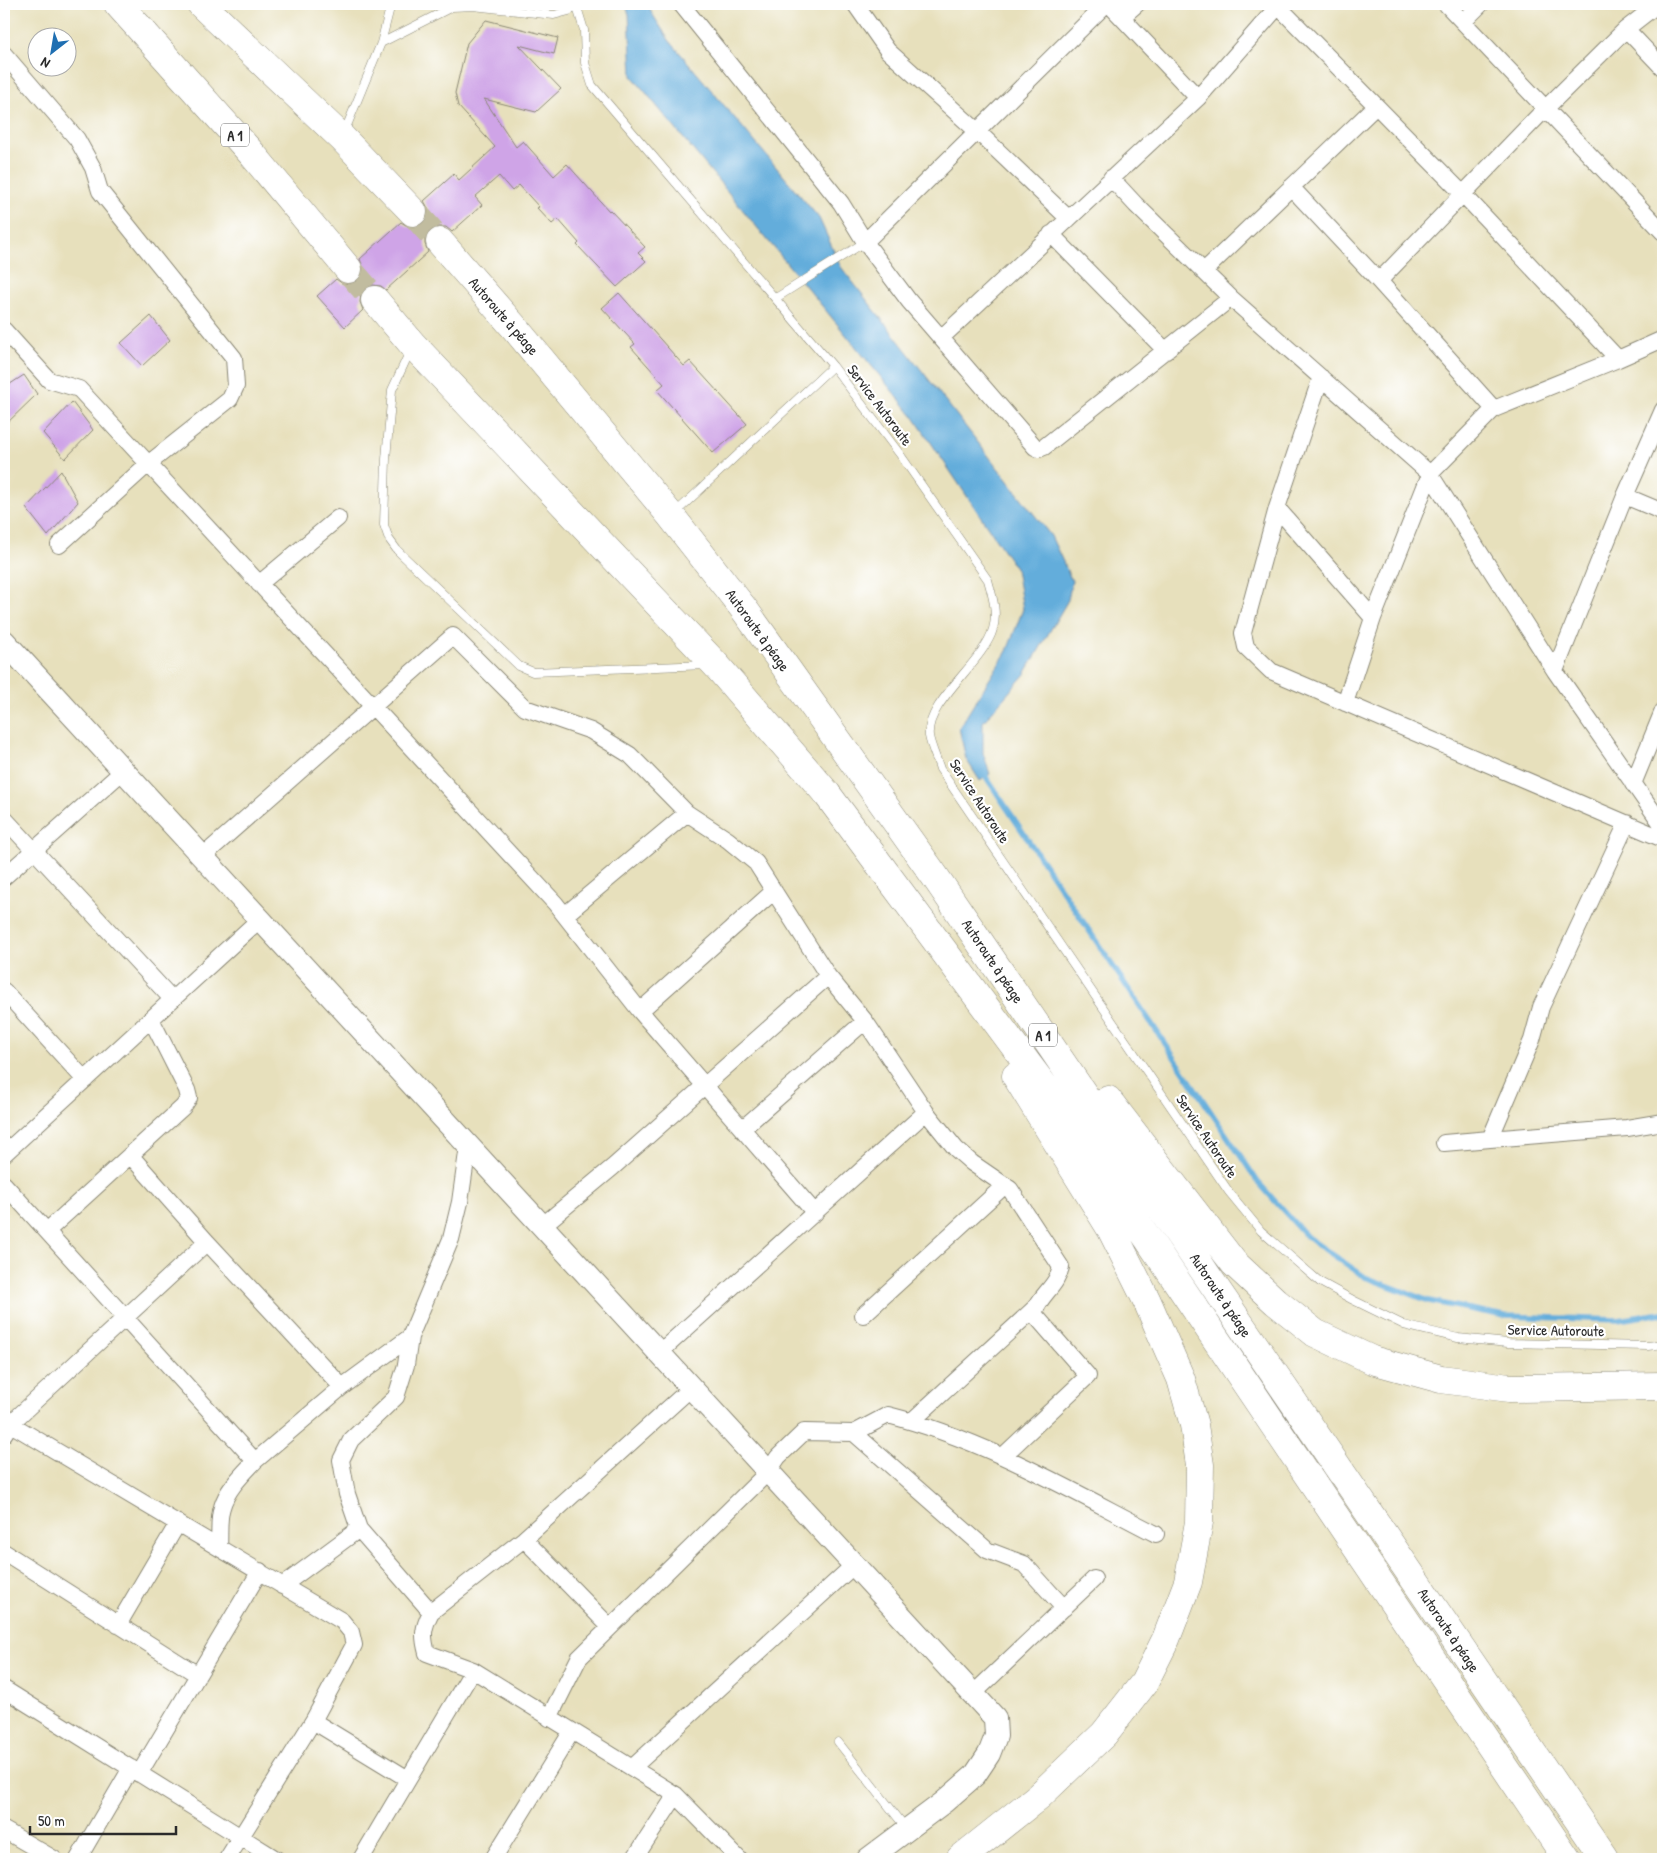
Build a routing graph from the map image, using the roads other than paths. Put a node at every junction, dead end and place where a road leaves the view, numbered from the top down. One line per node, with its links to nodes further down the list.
1 (118, 4): 33 (highway, A 1)
2 (202, 4): 23 (highway)
3 (391, 4): 16 (lane)
4 (576, 4): 16 (lane); 36 (lane, Service Autoroute)
5 (681, 4): 32 (street)
6 (855, 4): 22 (street)
7 (1108, 4): 13 (street); 22 (street)
8 (1137, 4): 13 (street)
9 (1278, 4): 19 (street); 20 (street)
10 (1446, 4): 14 (street)
11 (1481, 4): 14 (street)
12 (1658, 4): 15 (street)
13 (1122, 18): 19 (street)
14 (1464, 22): 21 (street)
15 (1626, 29): 18 (street); 21 (street)
16 (381, 43): 23 (lane)
17 (4, 54): 49 (street)
18 (1663, 68)
19 (1198, 98): 24 (street)
20 (1376, 106): 25 (street); 26 (street)
21 (1546, 108): 26 (street); 29 (street)
22 (977, 131): 28 (street); 32 (street)
23 (342, 138): 27 (highway)
24 (1111, 178): 28 (street); 34 (street)
25 (1291, 187): 34 (street); 35 (street)
26 (1463, 194): 35 (street); 44 (street)
27 (413, 212)
28 (1068, 218): 30 (street)
29 (1663, 232)
30 (1051, 234): 40 (street); 43 (street)
31 (440, 242): 54 (highway, Autoroute à péage / A 1)
32 (866, 242): 36 (lane); 40 (street)
33 (348, 269)
34 (1204, 271): 37 (street)
35 (1379, 281): 47 (street)
36 (776, 298): 45 (lane, Service Autoroute)
37 (1231, 298): 43 (street); 46 (street)
38 (375, 300): 42 (highway, A 1)
39 (4, 330): 49 (street)
40 (941, 338): 43 (street)
41 (1663, 339): 44 (street)
42 (413, 345): 60 (highway, A 1); 60 (lane)
43 (1166, 351)
44 (1618, 359): 47 (street)
45 (833, 366): 54 (lane); 106 (lane, Service Autoroute)
46 (1321, 377): 50 (street); 52 (street)
47 (1494, 409): 50 (street)
48 (1663, 410): 51 (street)
49 (148, 464): 56 (street); 57 (street)
50 (1430, 474): 58 (street); 61 (street)
51 (1625, 496): 53 (street); 61 (street)
52 (1277, 508): 58 (street); 62 (street)
53 (1663, 512)
54 (672, 516): 74 (highway, Autoroute à péage / A 1)
55 (338, 518): 57 (street)
56 (59, 545)
57 (259, 584): 63 (street)
58 (1373, 618): 62 (street)
59 (4, 641): 65 (street)
60 (716, 665): 79 (highway, A 1)
61 (1555, 671): 66 (street)
62 (1345, 703): 69 (street)
63 (373, 707): 67 (street); 73 (street); 77 (street)
64 (1663, 711): 66 (street)
65 (123, 771): 72 (street); 73 (street)
66 (1633, 784): 70 (street)
67 (687, 813): 76 (street); 77 (street)
68 (4, 818): 72 (street)
69 (1627, 823): 71 (street); 91 (street)
70 (1663, 826)
71 (1663, 839)
72 (34, 850): 75 (street); 82 (street)
73 (202, 857): 78 (street)
74 (934, 875): 108 (highway); 157 (highway, Autoroute à péage / A 1)
75 (4, 877)
76 (774, 891): 80 (street); 83 (street)
77 (565, 915): 83 (street)
78 (260, 919): 82 (street); 93 (street)
79 (922, 924): 155 (highway); 156 (highway, A 1)
80 (828, 976): 85 (street); 87 (street)
81 (5, 995): 86 (street)
82 (172, 1000): 84 (street)
83 (640, 1010): 87 (street)
84 (151, 1019): 86 (street); 95 (street)
85 (864, 1021): 88 (street); 90 (street)
86 (85, 1080): 94 (street)
87 (705, 1086): 90 (street); 99 (street)
88 (926, 1112): 97 (street); 98 (street)
89 (1663, 1122): 91 (street)
90 (742, 1128): 98 (street)
91 (1490, 1139): 92 (street)
92 (1444, 1143)
93 (468, 1146): 99 (street); 105 (street)
94 (4, 1154)
95 (130, 1155): 100 (street); 101 (street)
96 (4, 1184): 100 (street)
97 (1005, 1185): 102 (street); 103 (street)
98 (815, 1213): 107 (street)
99 (542, 1226): 107 (street)
100 (46, 1231): 104 (street)
101 (207, 1242): 104 (street); 109 (street)
102 (1036, 1306): 111 (street); 114 (street)
103 (863, 1315)
104 (125, 1318): 112 (street); 115 (street)
105 (410, 1337): 109 (street); 118 (street)
106 (1663, 1344)
107 (659, 1354): 110 (street)
108 (1663, 1386)
109 (342, 1387): 115 (street)
110 (691, 1388): 116 (street); 120 (street)
111 (912, 1421): 113 (street); 114 (street)
112 (6, 1426): 117 (street)
113 (854, 1433): 116 (street); 127 (street)
114 (1003, 1456): 119 (street)
115 (255, 1461): 121 (street)
116 (768, 1472): 123 (street); 130 (street)
117 (178, 1523): 121 (street); 129 (street)
118 (359, 1530): 126 (street); 128 (street)
119 (1156, 1534)
120 (524, 1539): 128 (street); 130 (street)
121 (219, 1547): 124 (street)
122 (4, 1552): 129 (street)
123 (854, 1565): 134 (street); 139 (street)
124 (260, 1571): 126 (street); 132 (street)
125 (1094, 1579): 127 (street)
126 (282, 1586): 136 (street)
127 (1064, 1608): 134 (street)
128 (431, 1612): 131 (street)
129 (118, 1625): 132 (street)
130 (610, 1627): 135 (street)
131 (473, 1670): 135 (street); 141 (street)
132 (198, 1675): 140 (street)
133 (4, 1689): 140 (street)
134 (973, 1694): 144 (street)
135 (550, 1718): 137 (street)
136 (313, 1721): 141 (street); 145 (street)
137 (572, 1731): 139 (street); 151 (street)
138 (838, 1742): 144 (lane)
139 (632, 1768): 142 (street)
140 (135, 1771): 145 (street); 147 (street)
141 (408, 1779): 150 (street)
142 (676, 1795): 152 (street); 153 (street)
143 (4, 1830): 146 (street)
144 (908, 1830): 154 (street)
145 (241, 1838): 148 (street); 149 (street)
146 (54, 1859)
147 (78, 1859)
148 (227, 1859)
149 (276, 1859)
150 (361, 1859)
151 (493, 1859)
152 (634, 1859)
153 (739, 1859)
154 (868, 1859)
155 (960, 1859)
156 (1567, 1859)
157 (1605, 1859)

